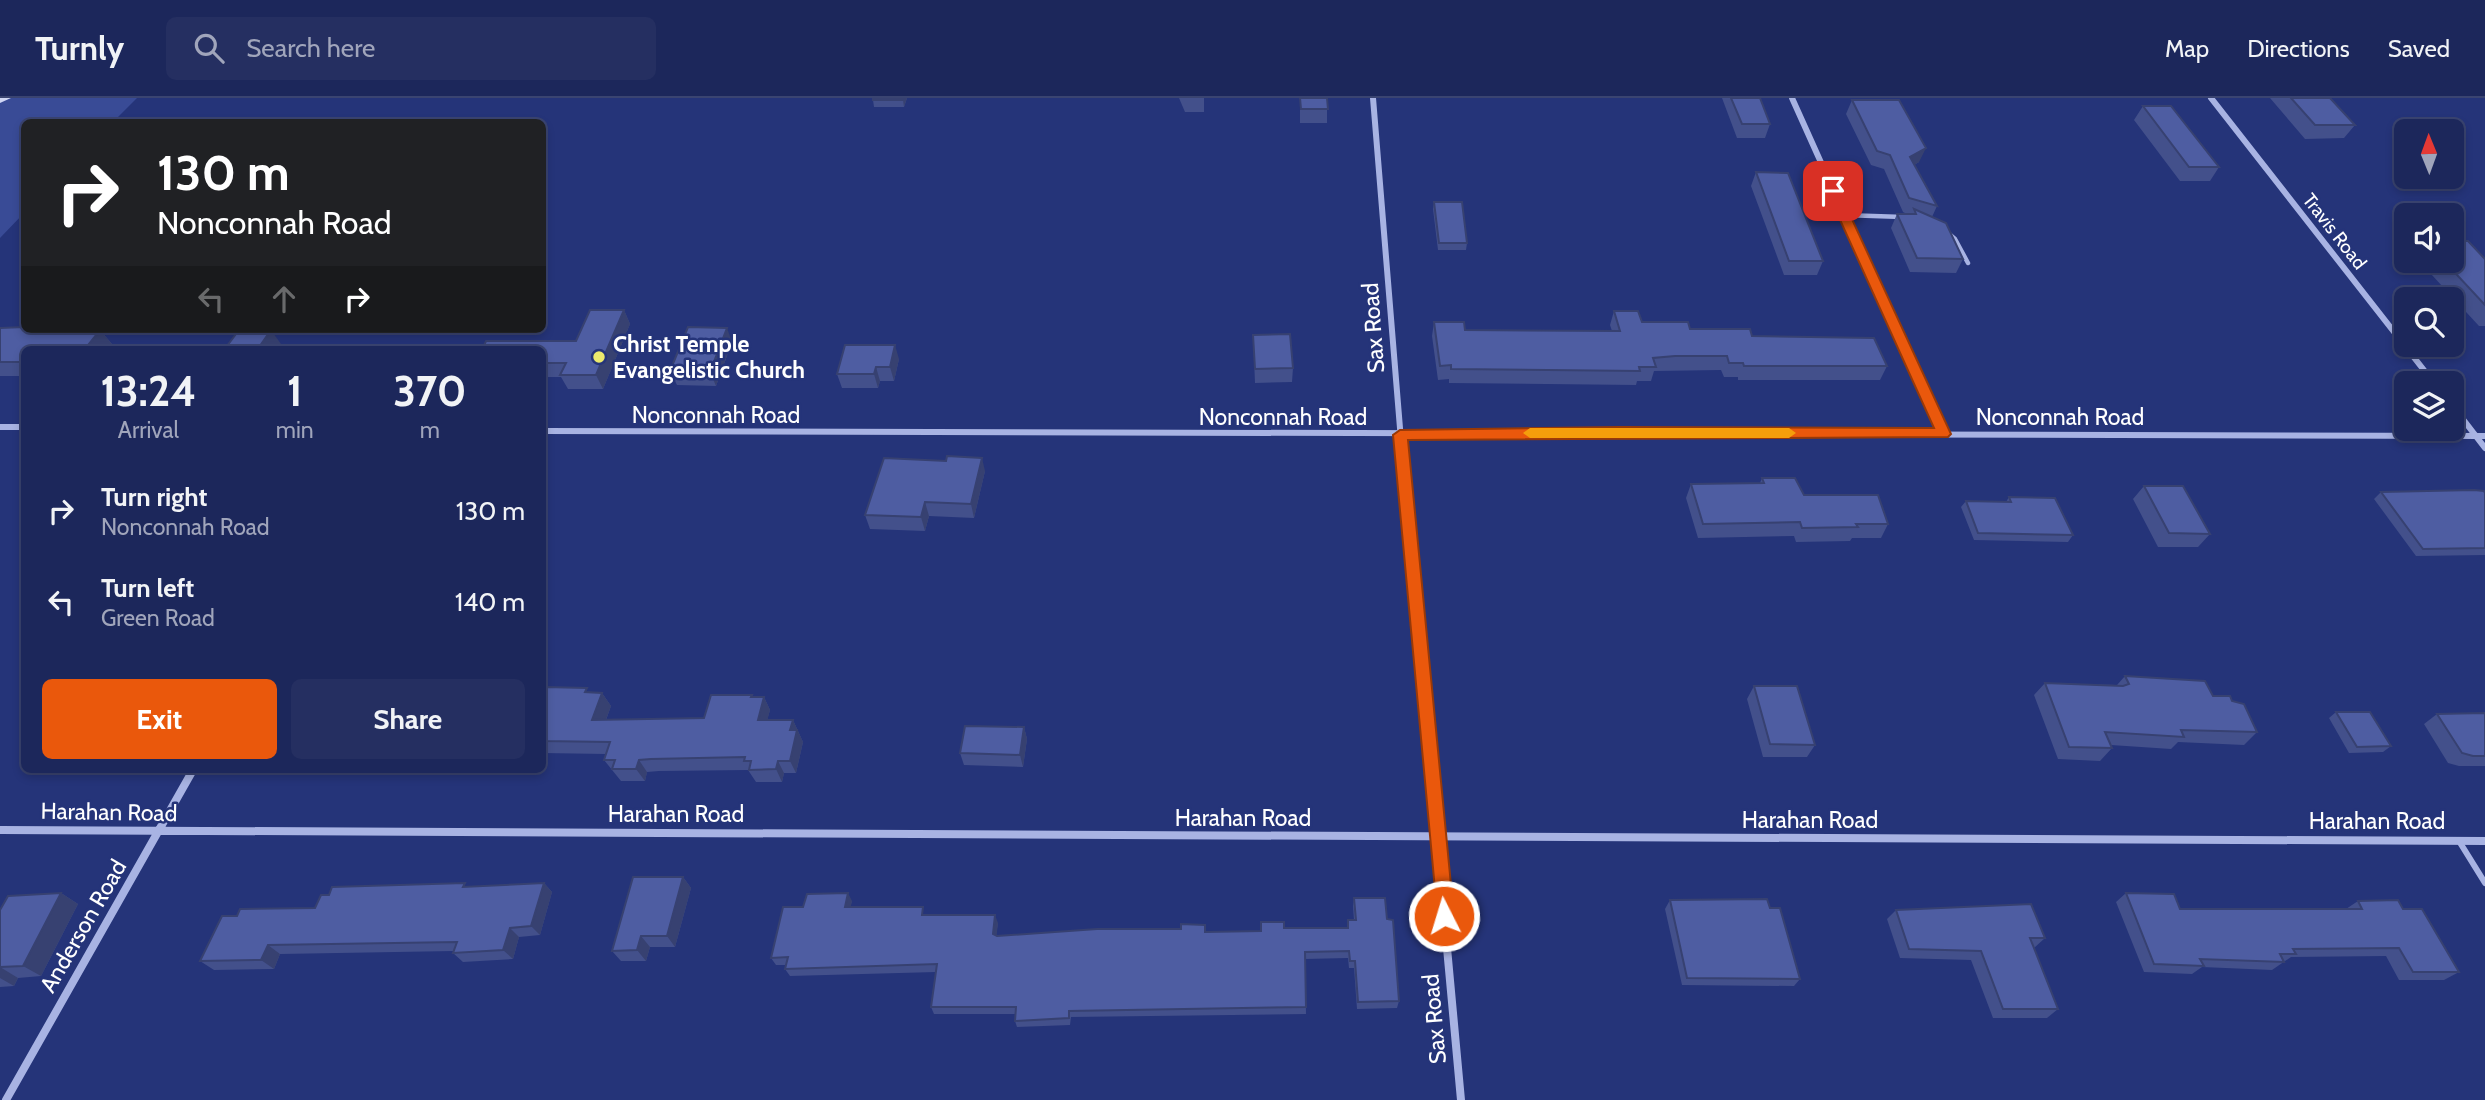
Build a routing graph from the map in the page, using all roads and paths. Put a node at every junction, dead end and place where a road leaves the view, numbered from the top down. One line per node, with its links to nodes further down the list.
1 (6, 98): 5 (main road)
2 (1373, 98): 16 (street, Sax Road)
3 (1792, 98): 6 (street)
4 (2211, 98): 10 (street, Travis Road)
5 (0, 100)
6 (1843, 215): 7 (lane); 15 (street)
7 (1909, 217)
8 (1940, 228): 9 (lane)
9 (1968, 263)
10 (2425, 371)
11 (2464, 420): 17 (street)
12 (0, 426): 13 (street)
13 (21, 427)
14 (546, 431): 16 (street, Nonconnah Road)
15 (1943, 434): 16 (street, Nonconnah Road); 17 (street, Nonconnah Road)
16 (1400, 435): 23 (street, Sax Road)
17 (2476, 436): 18 (street, Nonconnah Road); 19 (street)
18 (2485, 436)
19 (2485, 448)
20 (191, 773): 22 (street, Anderson Road)
21 (0, 830): 22 (street, Harahan Road)
22 (158, 832): 23 (street, Harahan Road); 27 (street, Anderson Road)
23 (1437, 838): 24 (street, Harahan Road); 28 (street, Sax Road)
24 (2459, 841): 25 (street, Harahan Road); 26 (lane)
25 (2485, 841)
26 (2485, 883)
27 (6, 1100)
28 (1461, 1100)

